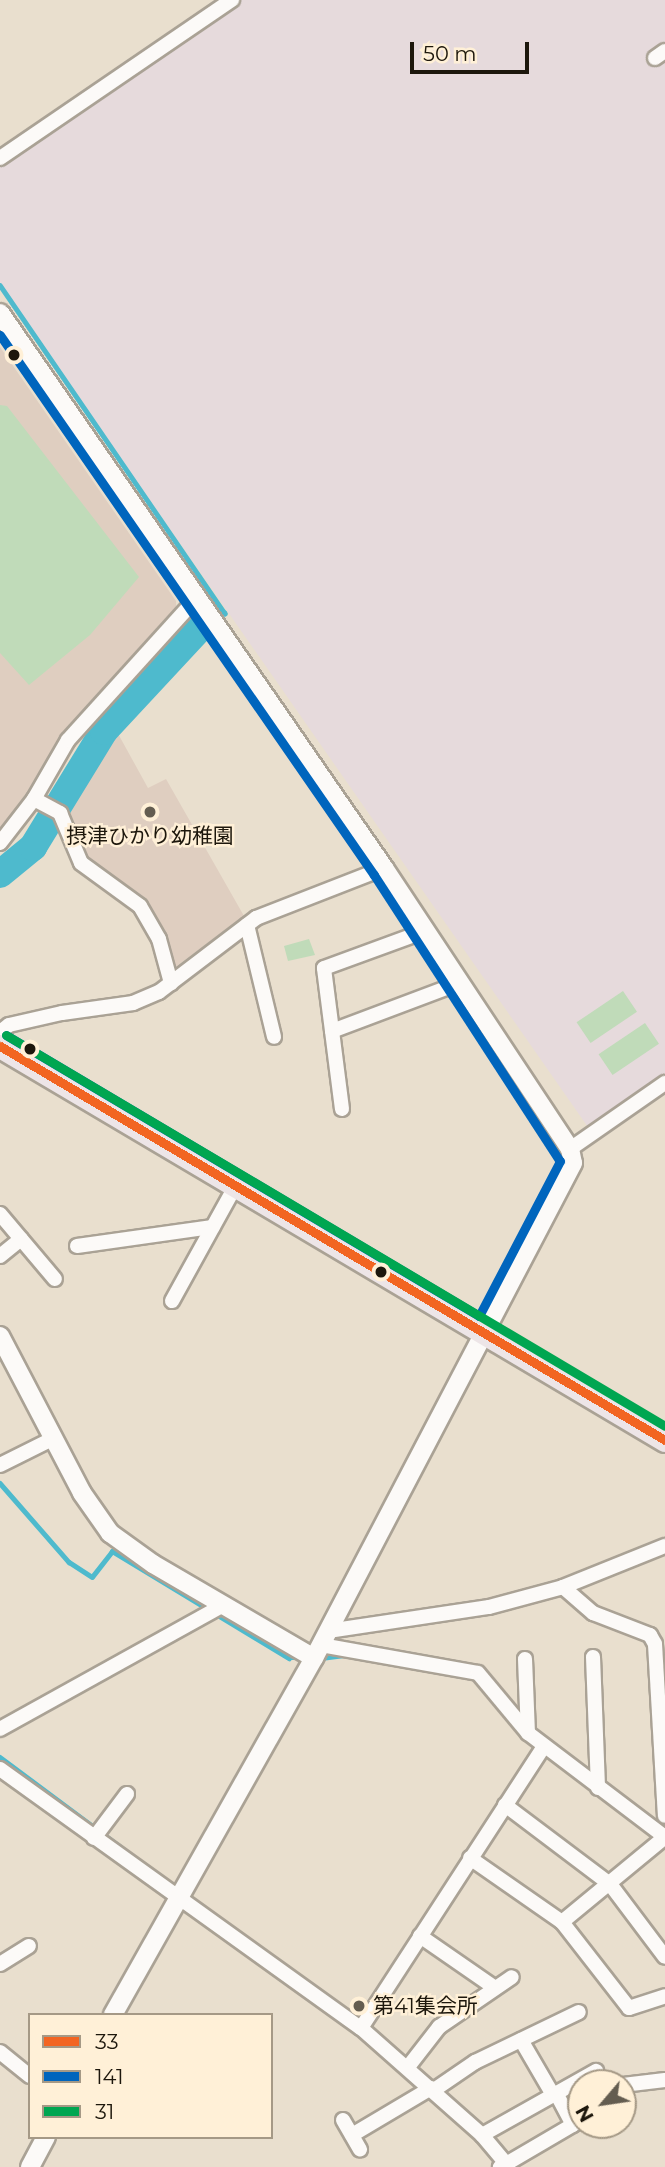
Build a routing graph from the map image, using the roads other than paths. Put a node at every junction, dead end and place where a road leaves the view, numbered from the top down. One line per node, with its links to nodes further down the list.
1 (232, 0): 2 (street)
2 (0, 158)
3 (2, 321): 4 (street)
4 (196, 599): 5 (street); 7 (street)
5 (34, 799): 6 (street); 10 (street)
6 (0, 843)
7 (384, 868): 8 (street); 9 (street)
8 (247, 925): 10 (street); 14 (street)
9 (425, 931): 11 (street); 12 (street)
10 (171, 983): 13 (street)
11 (460, 983): 12 (street); 18 (street)
12 (332, 1031): 17 (street)
13 (0, 1032)
14 (274, 1037)
15 (0, 1046): 19 (main road)
16 (665, 1083): 18 (street)
17 (342, 1109)
18 (570, 1149): 27 (street)
19 (236, 1185): 21 (street); 27 (main road)
20 (0, 1214): 22 (street)
21 (213, 1227): 23 (street); 26 (street)
22 (21, 1240): 24 (street); 25 (street)
23 (77, 1246)
24 (0, 1256)
25 (55, 1279)
26 (172, 1301)
27 (484, 1333): 30 (main road); 35 (street)
28 (0, 1336): 29 (street)
29 (54, 1438): 31 (street); 34 (street)
30 (665, 1440)
31 (0, 1465)
32 (665, 1546): 33 (street)
33 (563, 1587): 35 (street); 41 (street)
34 (216, 1609): 35 (street); 38 (street)
35 (321, 1645): 39 (street); 51 (street)
36 (593, 1657): 43 (street)
37 (525, 1659): 39 (street)
38 (0, 1729)
39 (528, 1733): 40 (street)
40 (544, 1746): 43 (street); 45 (street)
41 (665, 1746): 46 (street)
42 (0, 1769): 48 (street)
43 (598, 1788): 47 (street)
44 (127, 1794): 48 (street)
45 (505, 1805): 49 (street); 50 (street)
46 (665, 1816)
47 (665, 1837): 50 (street)
48 (94, 1838): 51 (street)
49 (470, 1858): 52 (street); 53 (street)
50 (610, 1884): 52 (street); 55 (street)
51 (177, 1898): 61 (street); 62 (street)
52 (562, 1922): 59 (street)
53 (420, 1936): 58 (street); 62 (street)
54 (29, 1946): 56 (street)
55 (665, 1957)
56 (0, 1964)
57 (512, 1977): 58 (street)
58 (495, 1988): 65 (street)
59 (665, 1996)
60 (579, 2012): 63 (street)
61 (114, 2013)
62 (361, 2028): 65 (street)
63 (521, 2040): 70 (street); 71 (street)
64 (0, 2052): 66 (street)
65 (408, 2067): 70 (street)
66 (28, 2074)
67 (665, 2080): 68 (street)
68 (637, 2083)
69 (567, 2087): 71 (street)
70 (432, 2089): 75 (street); 76 (street)
71 (554, 2094): 72 (street); 76 (street)
72 (567, 2110)
73 (343, 2120): 75 (street)
74 (567, 2128): 79 (street)
75 (352, 2135): 78 (street)
76 (482, 2135): 79 (street)
77 (45, 2139): 80 (street)
78 (360, 2149)
79 (504, 2166)
80 (30, 2167)

